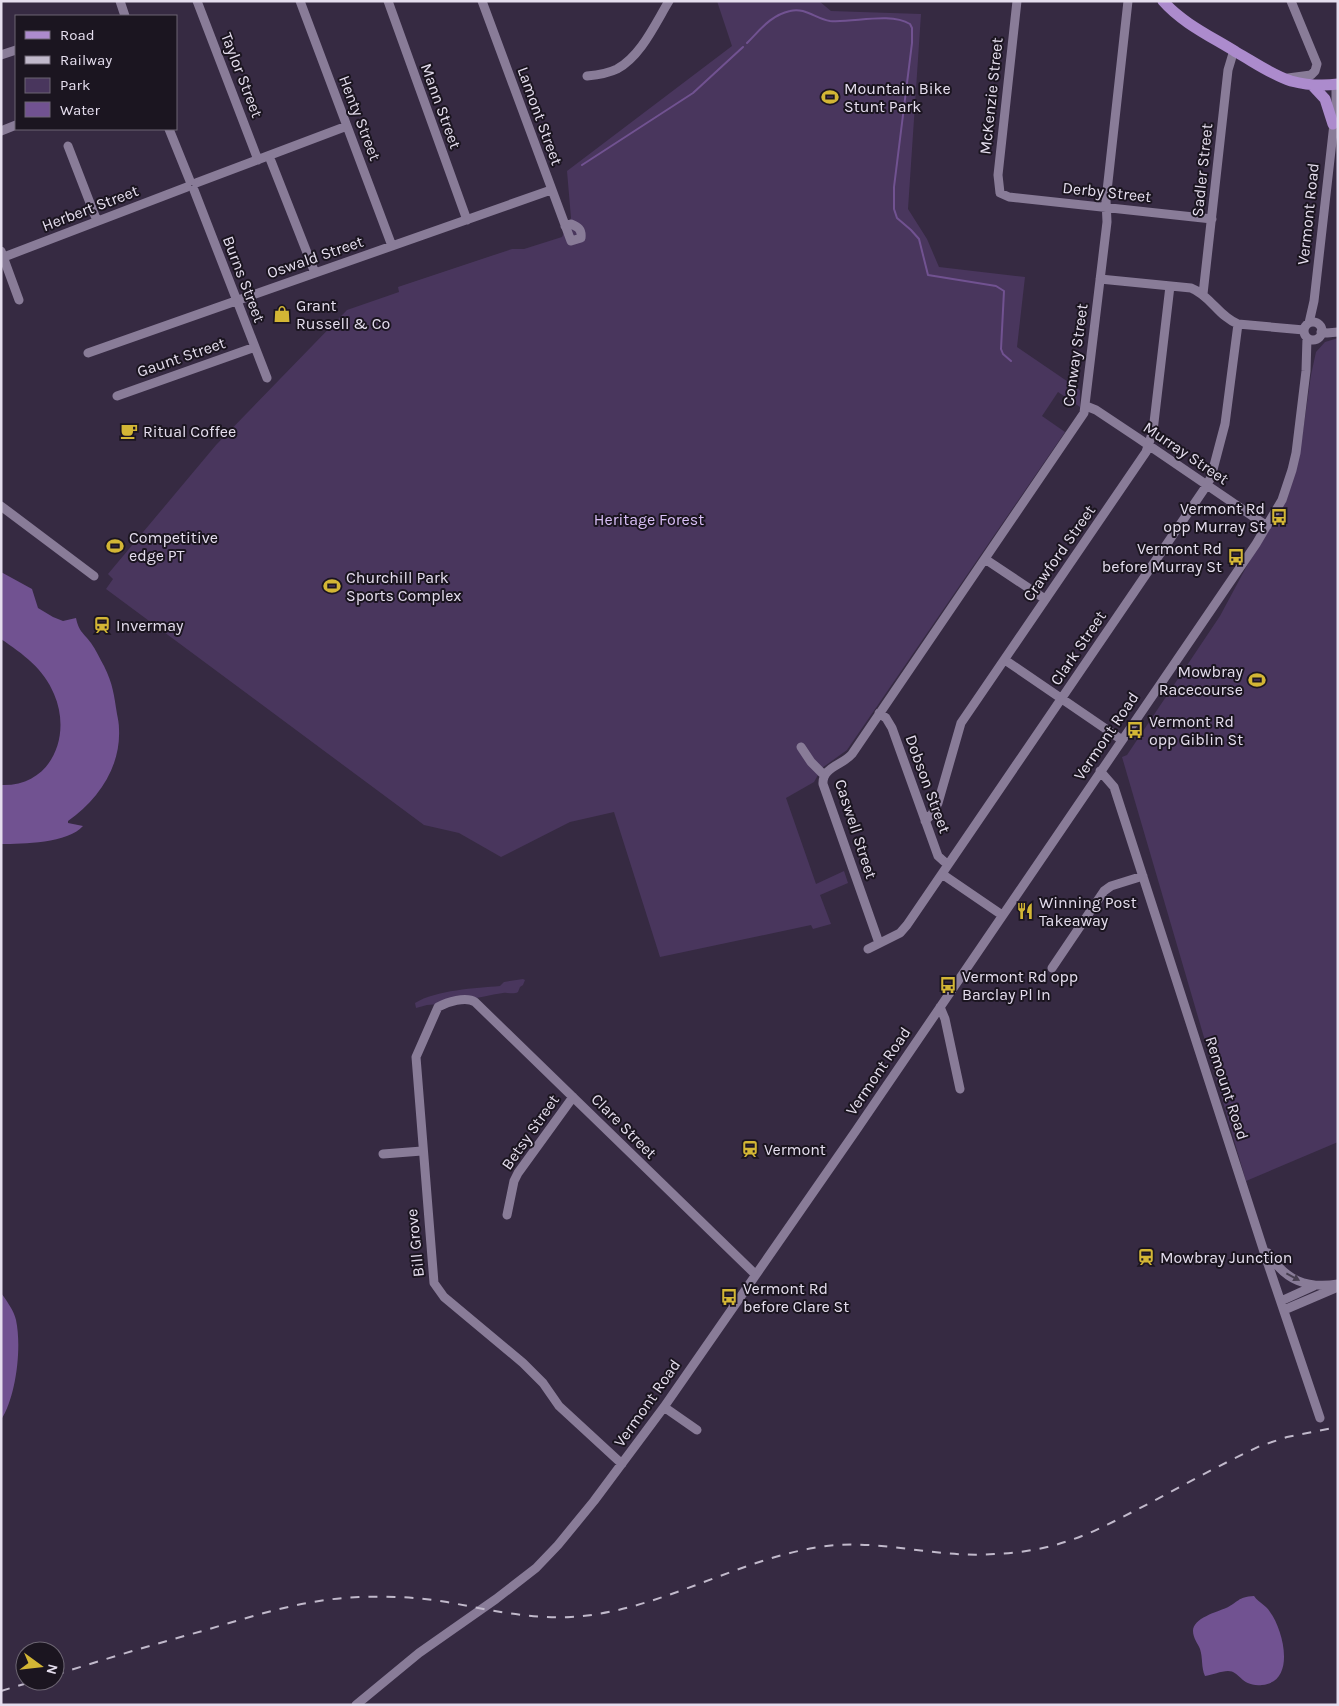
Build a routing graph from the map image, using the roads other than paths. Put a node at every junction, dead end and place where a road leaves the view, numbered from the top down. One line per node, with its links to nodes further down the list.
1 (120, 1): 11 (street)
2 (197, 1): 26 (street, Taylor Street)
3 (300, 1): 20 (street, Henty Street)
4 (388, 1): 32 (street, Mann Street)
5 (482, 1): 28 (street, Lamont Street)
6 (669, 1): 15 (street)
7 (1016, 1): 29 (street, McKenzie Street)
8 (1128, 1): 30 (street, Conway Street)
9 (1163, 1): 13 (main road)
10 (1291, 1): 16 (street)
11 (123, 15)
12 (15, 50): 14 (street)
13 (1234, 50): 16 (main road); 31 (street, Sadler Street)
14 (1, 55)
15 (587, 76)
16 (1283, 78): 18 (main road)
17 (1335, 84): 18 (main road); 21 (street, Vermont Road)
18 (1312, 85): 21 (main road)
19 (15, 125): 23 (street)
20 (347, 126): 25 (street, Herbert Street); 35 (street, Henty Street)
21 (1333, 126): 43 (street, Vermont Road)
22 (169, 130): 27 (street, Burns Street)
23 (1, 131)
24 (68, 146): 33 (street)
25 (269, 156): 26 (street, Herbert Street); 37 (street)
26 (258, 160): 27 (street, Herbert Street)
27 (192, 185): 33 (street, Herbert Street); 42 (street, Burns Street)
28 (551, 190): 32 (street, Oswald Street); 34 (street, Lamont Street)
29 (1000, 193): 30 (street, Derby Street)
30 (1106, 207): 31 (street, Derby Street); 38 (street, Conway Street)
31 (1212, 219): 40 (street, Sadler Street)
32 (467, 220): 35 (street, Oswald Street)
33 (97, 221): 36 (street, Herbert Street)
34 (565, 226): 34 (street, Lamont Street)
35 (392, 246): 37 (street, Oswald Street)
36 (2, 254): 41 (street)
37 (315, 273): 42 (street, Oswald Street)
38 (1100, 278): 39 (street); 52 (street, Conway Street)
39 (1170, 286): 40 (street); 53 (street, Crawford Street)
40 (1203, 294): 44 (street)
41 (18, 300)
42 (237, 301): 48 (street, Burns Street); 49 (street, Oswald Street)
43 (1314, 302): 45 (street, Vermont Road); 47 (street, Vermont Road)
44 (1238, 324): 47 (street); 54 (street, Clark Street)
45 (1320, 329): 46 (street); 47 (street); 47 (street)
46 (1338, 332)
47 (1309, 333): 56 (street, Vermont Road)
48 (255, 348): 50 (street, Burns Street); 51 (street, Gaunt Street)
49 (88, 353)
50 (267, 378)
51 (117, 396)
52 (1086, 406): 53 (street, Murray Street); 57 (street, Conway Street)
53 (1149, 446): 54 (street, Murray Street); 59 (street, Crawford Street)
54 (1207, 485): 56 (street, Murray Street); 61 (street, Clark Street)
55 (1, 506): 58 (street)
56 (1268, 526): 63 (street, Vermont Road)
57 (985, 559): 59 (street); 62 (street, Conway Street)
58 (94, 576)
59 (1045, 600): 60 (street, Crawford Street)
60 (1005, 660): 61 (street); 67 (street, Crawford Street)
61 (1061, 699): 63 (street); 68 (street, Clark Street)
62 (879, 713): 66 (street, Caswell Street); 67 (street, Dobson Street)
63 (1122, 740): 65 (street, Vermont Road)
64 (801, 747): 66 (street)
65 (1100, 771): 70 (street, Remount Road); 71 (street, Vermont Road)
66 (824, 775): 72 (street, Caswell Street)
67 (925, 821): 68 (street, Dobson Street)
68 (948, 866): 69 (street, Clark Street)
69 (942, 874): 71 (street); 72 (street, Clark Street)
70 (1143, 876): 74 (street); 82 (street, Remount Road)
71 (1002, 916): 76 (street, Vermont Road)
72 (879, 943): 73 (street, Clark Street)
73 (868, 949)
74 (1052, 968)
75 (471, 999): 78 (street, Clare Street); 79 (street, Bill Grove)
76 (940, 1007): 77 (street); 83 (street, Vermont Road)
77 (960, 1089)
78 (573, 1097): 81 (street, Betsy Street); 83 (street, Clare Street)
79 (422, 1151): 80 (street); 92 (street, Bill Grove)
80 (383, 1154)
81 (506, 1215)
82 (1262, 1244): 85 (street, one-way to 85); 87 (street, Remount Road)
83 (755, 1274): 89 (street, Vermont Road)
84 (1338, 1286): 85 (street); 86 (street)
85 (1312, 1287): 86 (street); 87 (street)
86 (1315, 1297): 88 (street)
87 (1281, 1300): 88 (street, Remount Road)
88 (1284, 1310): 90 (street, Remount Road)
89 (664, 1407): 91 (street); 92 (street, Vermont Road)
90 (1320, 1418)
91 (697, 1430)
92 (622, 1464): 93 (street, Vermont Road)
93 (356, 1705)

